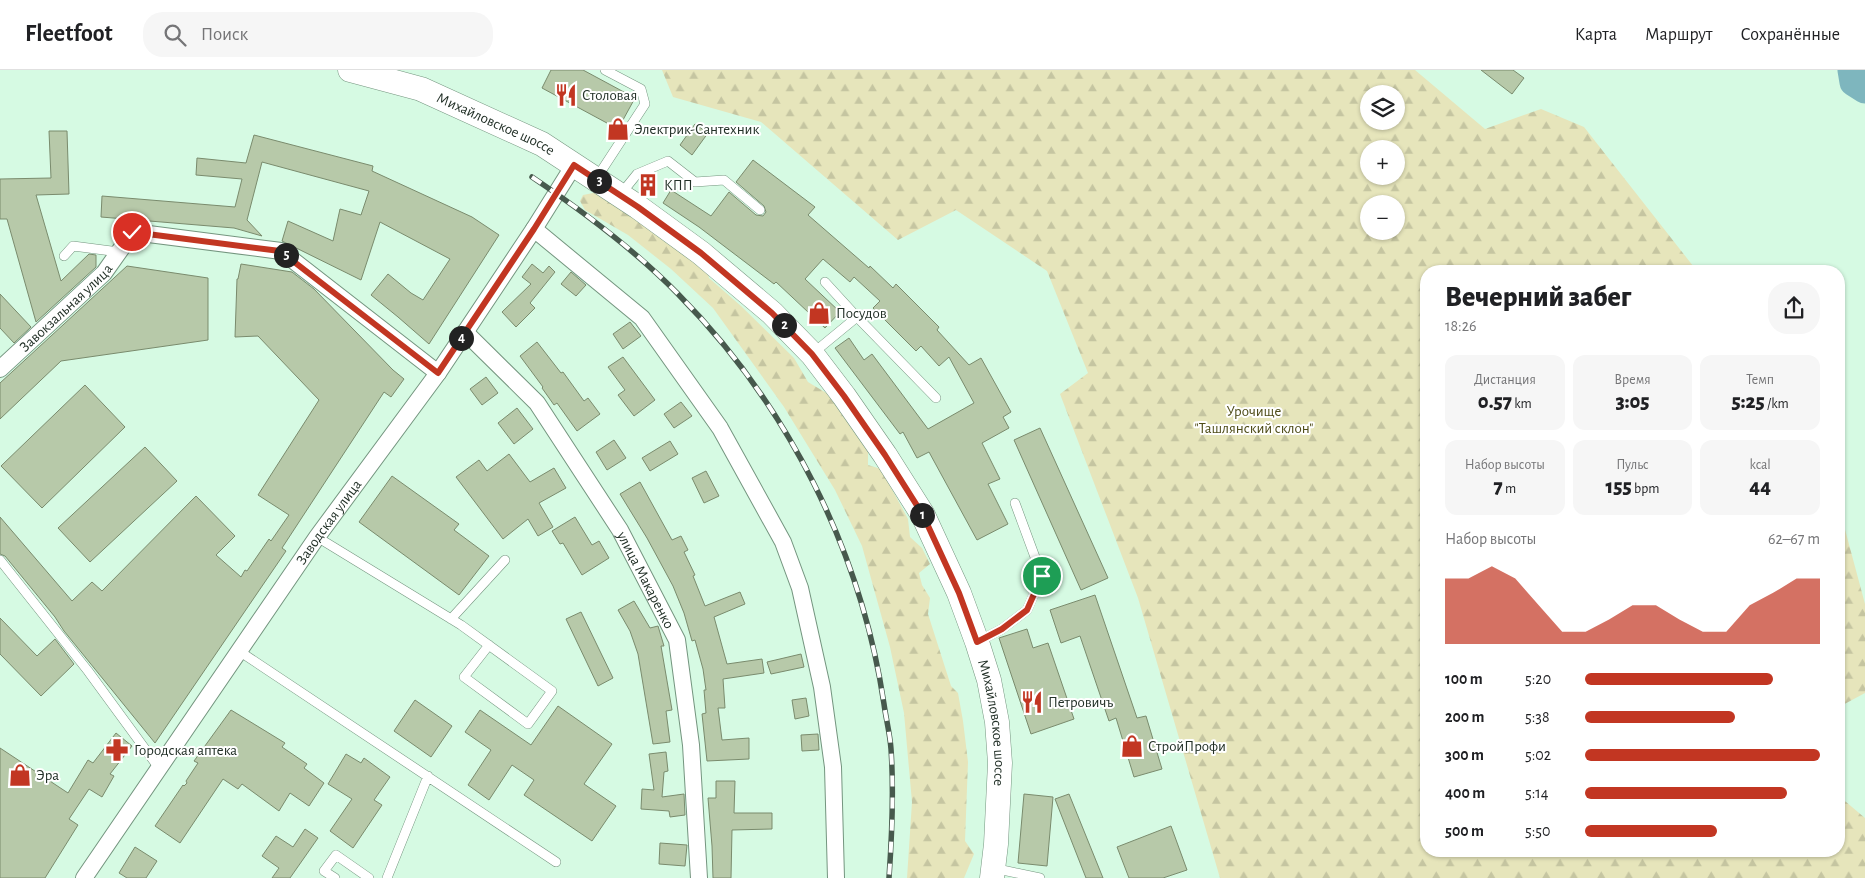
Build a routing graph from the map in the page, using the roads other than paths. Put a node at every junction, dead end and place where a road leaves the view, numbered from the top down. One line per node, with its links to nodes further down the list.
1 (350, 70): 3 (main road, Михайловское шоссе)
2 (605, 70): 4 (lane)
3 (574, 165): 4 (main road, Михайловское шоссе); 7 (street, Заводская улица)
4 (596, 179): 5 (main road, Михайловское шоссе)
5 (620, 195): 6 (lane); 13 (main road, Михайловское шоссе)
6 (760, 210)
7 (534, 229): 12 (street, Заводская улица); 34 (street)
8 (119, 252): 9 (lane); 14 (street, Завокзальная улица); 15 (street, Завокзальная улица)
9 (64, 256)
10 (825, 282): 11 (lane)
11 (857, 317): 13 (lane); 16 (lane)
12 (465, 332): 15 (street, Заводская улица); 33 (street, улица Макаренко)
13 (812, 354): 22 (main road, Михайловское шоссе)
14 (2, 362)
15 (438, 373): 18 (street, Заводская улица)
16 (936, 398)
17 (1015, 503): 22 (lane)
18 (317, 536): 21 (lane); 24 (street, Заводская улица)
19 (0, 560): 25 (lane)
20 (505, 560): 21 (lane)
21 (451, 619): 23 (lane)
22 (977, 642): 28 (main road, Михайловское шоссе)
23 (489, 645): 23 (lane)
24 (240, 651): 25 (street, Заводская улица); 26 (lane)
25 (159, 768): 29 (street, Заводская улица)
26 (428, 776): 27 (lane); 32 (lane)
27 (556, 862)
28 (992, 873): 35 (lane)
29 (84, 878)
30 (334, 878): 31 (lane)
31 (369, 878)
32 (387, 878)
33 (699, 878)
34 (836, 878)
35 (1040, 878)

